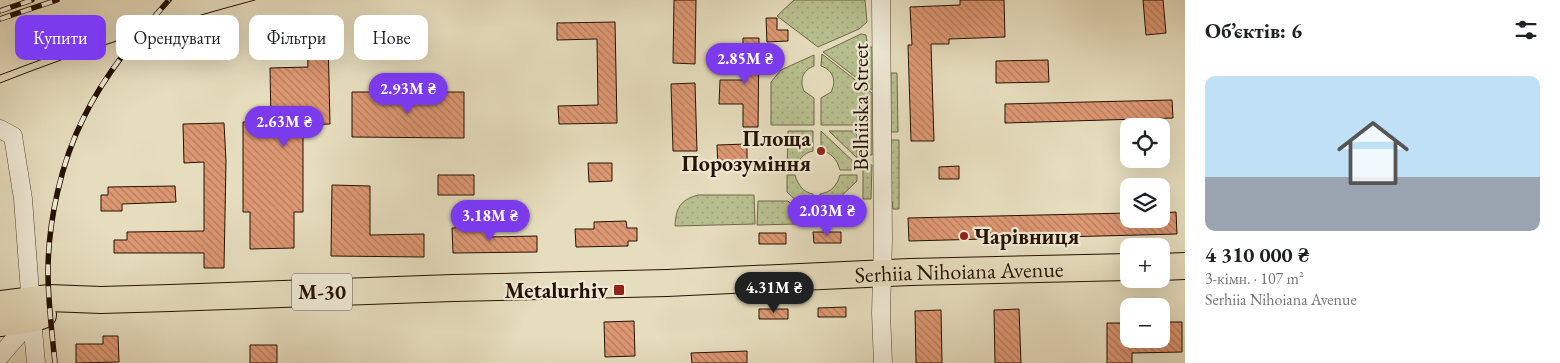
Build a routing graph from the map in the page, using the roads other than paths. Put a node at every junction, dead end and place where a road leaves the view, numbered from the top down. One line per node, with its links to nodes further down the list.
1 (881, 0): 6 (street, Belhiiska Street)
2 (0, 128): 8 (street)
3 (1185, 266): 5 (highway)
4 (1120, 267): 6 (highway, Serhiia Nihoiana Avenue / М-30)
5 (1170, 267)
6 (882, 274): 8 (highway, Serhiia Nihoiana Avenue / М-30); 12 (street, Belhiiska Street)
7 (0, 304): 8 (highway, Serhiia Nihoiana Avenue / М-30)
8 (31, 310): 9 (highway, Serhiia Nihoiana Avenue / М-30); 10 (street); 11 (street)
9 (0, 323)
10 (0, 356)
11 (36, 363)
12 (883, 363)

